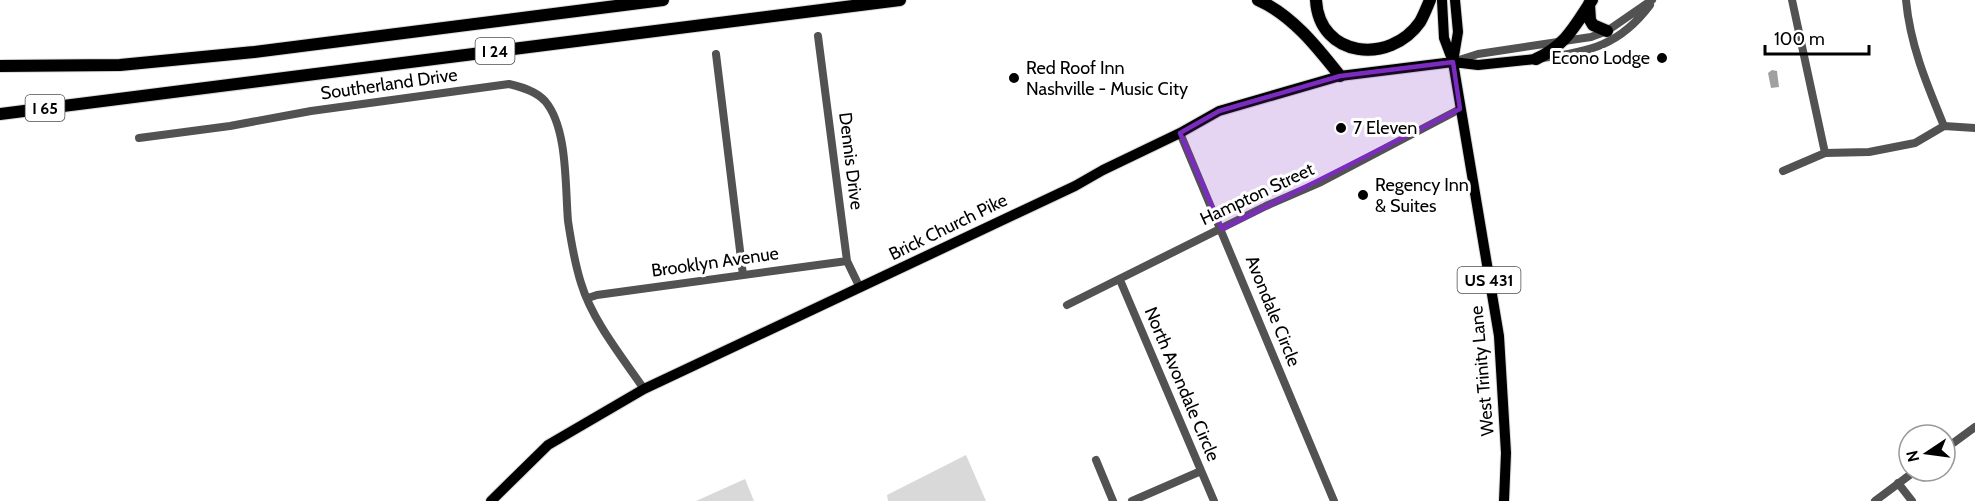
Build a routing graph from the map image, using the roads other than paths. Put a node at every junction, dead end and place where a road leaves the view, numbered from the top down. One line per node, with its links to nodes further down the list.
1 (663, 0): 20 (highway, I 24)
2 (900, 0): 22 (highway, I 24)
3 (1258, 0): 21 (highway)
4 (1316, 0): 5 (highway)
5 (1430, 0)
6 (1442, 0): 19 (main road, West Trinity Lane / US 431)
7 (1455, 0): 19 (main road, West Trinity Lane / US 431)
8 (1653, 0): 14 (street, Brick Church Pike); 18 (street, Brick Church Pike)
9 (1792, 0): 30 (street)
10 (1901, 0): 13 (street)
11 (1906, 0): 13 (street)
12 (1591, 2): 14 (highway); 16 (highway)
13 (1908, 16): 26 (street)
14 (1607, 31): 16 (street, Brick Church Pike)
15 (818, 36): 33 (street, Dennis Drive)
16 (1563, 42): 18 (highway); 19 (street, Brick Church Pike)
17 (716, 54): 34 (street)
18 (1536, 59): 19 (main road, Brick Church Pike)
19 (1453, 62): 21 (main road, Brick Church Pike); 23 (main road, West Trinity Lane / US 431)
20 (0, 66)
21 (1340, 76): 28 (main road, Brick Church Pike)
22 (90, 103): 24 (highway, I 65); 25 (highway, I 24)
23 (1460, 109): 32 (street, Hampton Street); 50 (main road, West Trinity Lane / US 431)
24 (0, 114)
25 (0, 120)
26 (1944, 126): 27 (street); 30 (street)
27 (1975, 128)
28 (1180, 133): 32 (street, Avondale Circle); 36 (main road, Brick Church Pike)
29 (139, 138): 37 (street, Southerland Drive)
30 (1826, 153): 31 (street)
31 (1783, 171)
32 (1222, 229): 35 (street, Hampton Street); 49 (street, Avondale Circle)
33 (847, 261): 34 (street, Brooklyn Avenue); 36 (street, Dennis Drive)
34 (743, 275): 37 (street, Brooklyn Avenue)
35 (1120, 280): 38 (street, Hampton Street); 43 (street, North Avondale Circle)
36 (860, 288): 39 (main road, Brick Church Pike)
37 (588, 298): 39 (street, Southerland Drive)
38 (1067, 305)
39 (644, 389): 45 (main road, Brick Church Pike)
40 (1975, 427): 41 (street)
41 (1957, 440)
42 (1096, 460): 46 (street)
43 (1201, 471): 47 (street); 48 (street, North Avondale Circle)
44 (1898, 483): 51 (street); 52 (street)
45 (491, 501)
46 (1113, 501)
47 (1132, 501)
48 (1214, 501)
49 (1334, 501)
50 (1504, 501)
51 (1875, 501)
52 (1912, 501)

